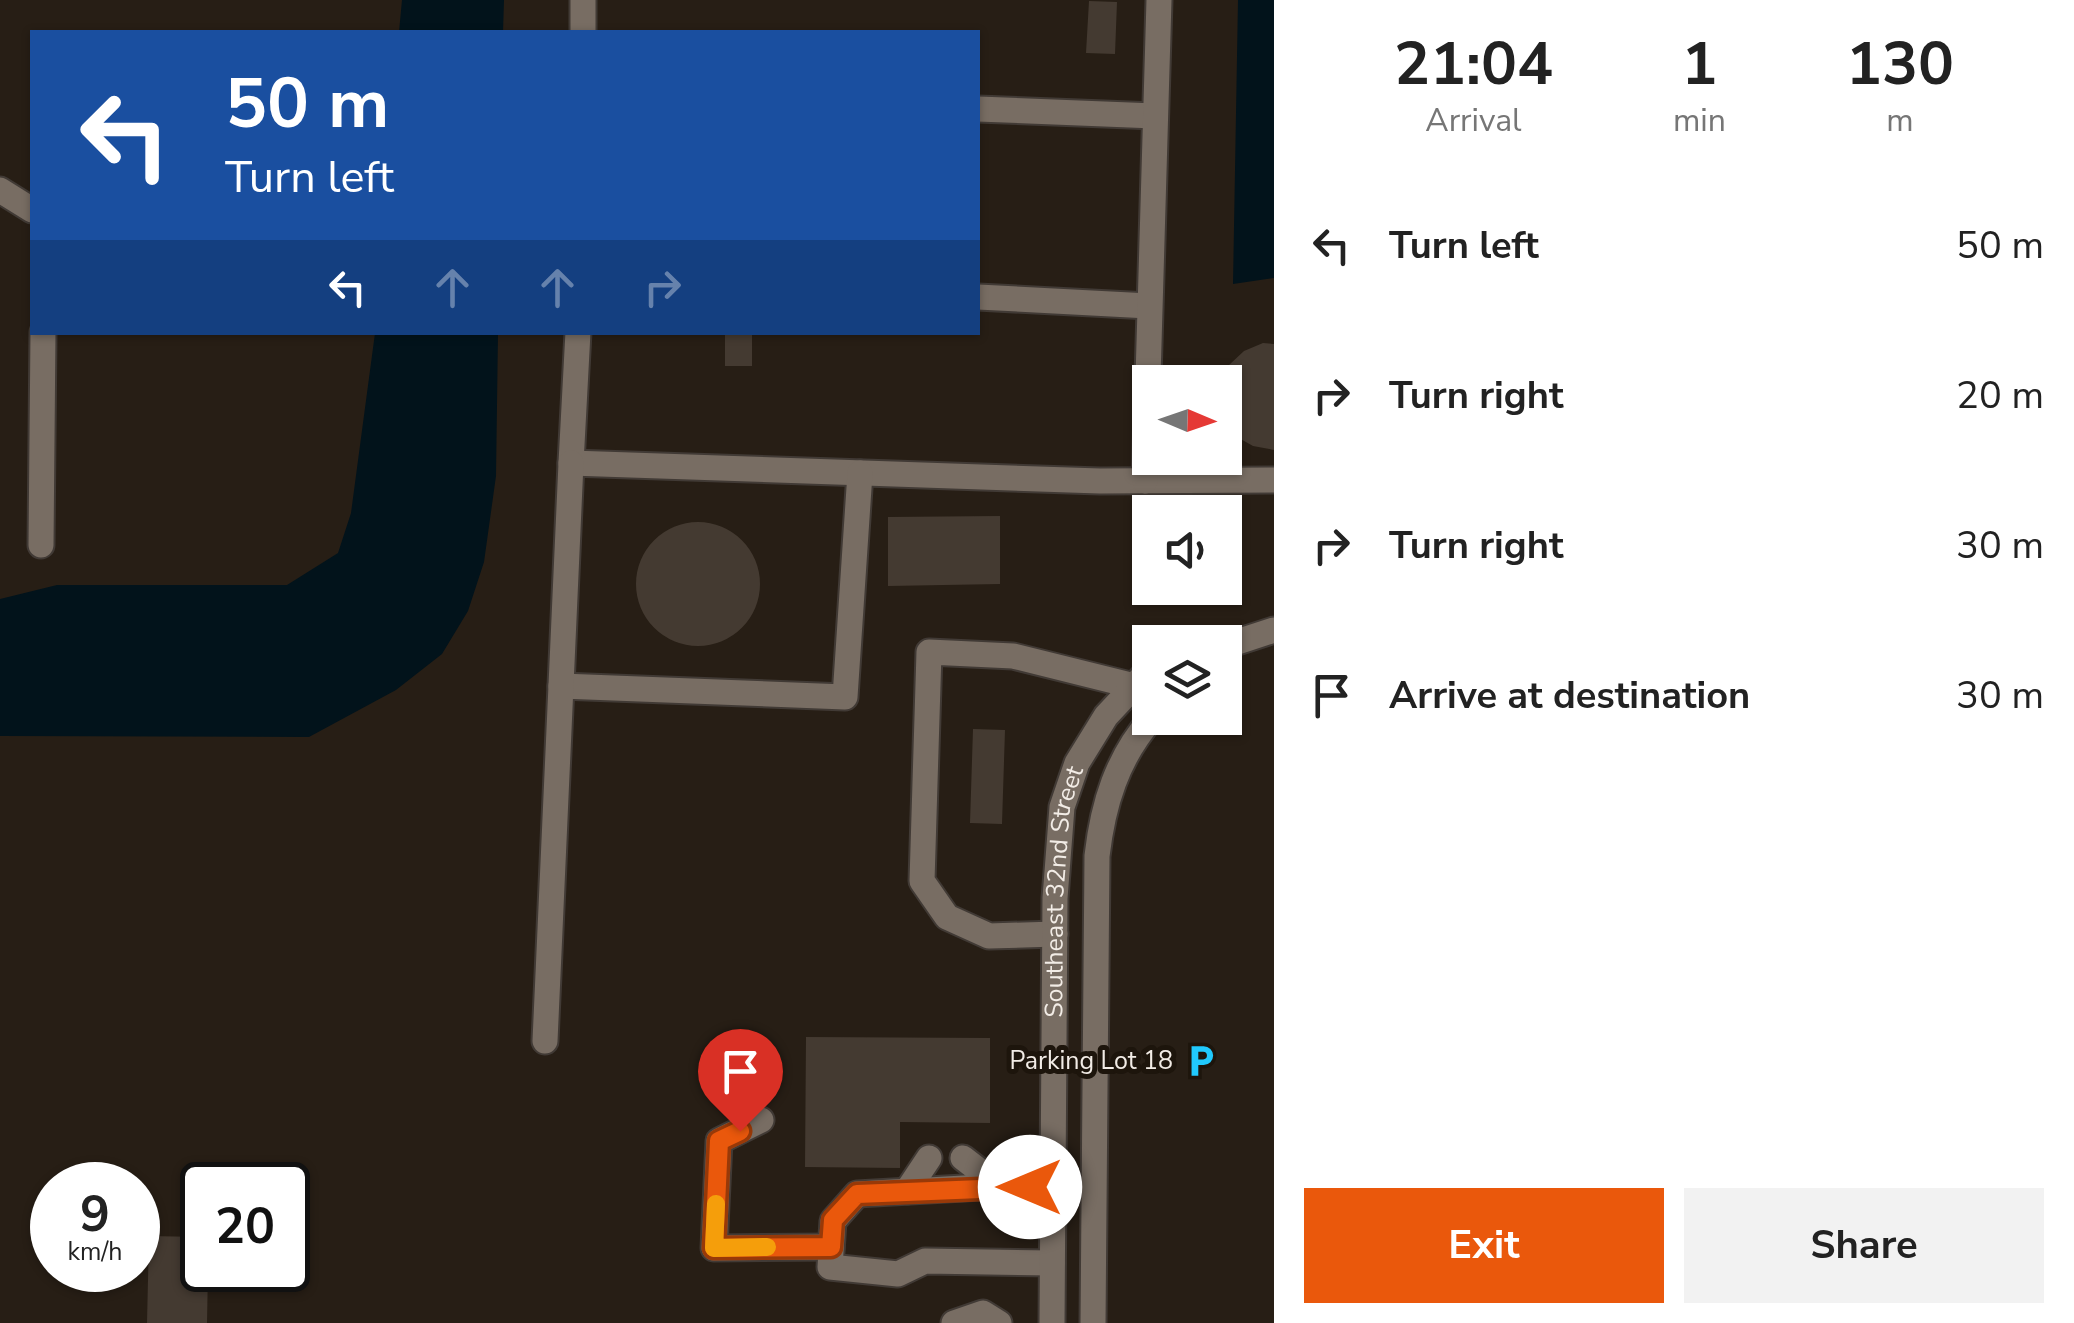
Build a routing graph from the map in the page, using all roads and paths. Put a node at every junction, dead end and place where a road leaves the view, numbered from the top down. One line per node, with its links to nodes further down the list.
1 (583, 0): 3 (street)
2 (1158, 0): 5 (street)
3 (583, 30)
4 (980, 109): 5 (street)
5 (1155, 116): 9 (street)
6 (0, 190): 7 (street)
7 (30, 209)
8 (980, 297): 9 (street)
9 (1150, 306): 15 (street)
10 (43, 335): 16 (street)
11 (578, 335): 12 (street)
12 (571, 463): 13 (street); 20 (street)
13 (860, 473): 15 (street); 20 (street)
14 (1274, 480): 15 (street)
15 (1144, 481)
16 (41, 545)
17 (1274, 630): 18 (street)
18 (1242, 642)
19 (1132, 676): 23 (street)
20 (561, 686): 24 (street)
21 (1132, 688): 23 (street, Southeast 32nd Street)
22 (1141, 735): 36 (street, Southeast 32nd Street)
23 (1055, 934): 29 (street, Southeast 32nd Street)
24 (545, 1041)
25 (761, 1120): 31 (street)
26 (929, 1158): 30 (street)
27 (964, 1158): 28 (street)
28 (998, 1186): 29 (street); 30 (street)
29 (1053, 1187): 32 (street, Southeast 32nd Street)
30 (906, 1191): 31 (street)
31 (831, 1247): 32 (street)
32 (1052, 1263): 35 (street, Southeast 32nd Street)
33 (954, 1323): 34 (street)
34 (999, 1323)
35 (1052, 1323)
36 (1093, 1323)

